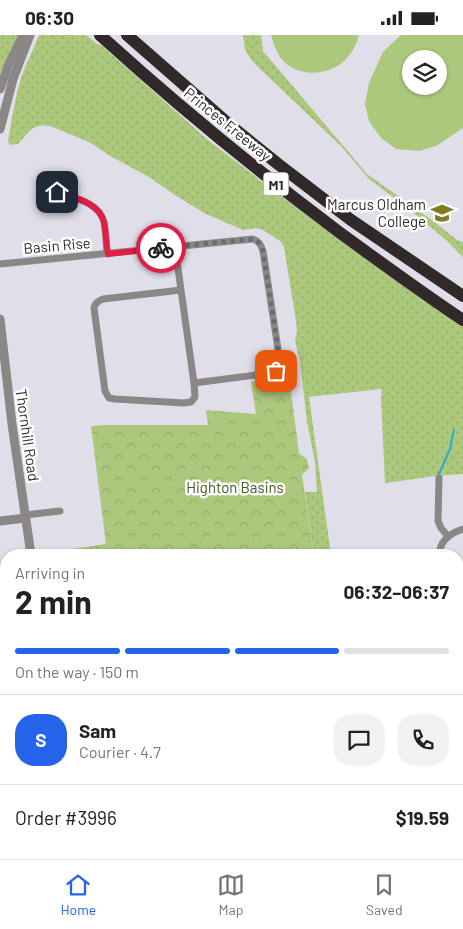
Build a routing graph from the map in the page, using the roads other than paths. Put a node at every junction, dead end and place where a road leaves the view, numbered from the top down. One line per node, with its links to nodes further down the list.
1 (23, 35): 5 (street)
2 (30, 35): 6 (street)
3 (100, 35): 14 (highway, Princes Freeway / M1)
4 (127, 35): 12 (highway, Princes Freeway / M1)
5 (0, 89)
6 (0, 129)
7 (57, 192): 9 (street)
8 (175, 247): 9 (street, Basin Rise); 11 (street); 15 (street, Basin Rise)
9 (108, 254): 10 (street, Basin Rise)
10 (0, 264)
11 (180, 290): 15 (street); 15 (street)
12 (463, 296)
13 (0, 319): 18 (street, Thornhill Road)
14 (463, 320)
15 (194, 383)
16 (439, 478): 21 (street)
17 (60, 511): 18 (street)
18 (26, 517): 19 (street); 22 (street, Thornhill Road)
19 (0, 521)
20 (463, 529): 21 (street)
21 (448, 536): 23 (street)
22 (30, 549)
23 (440, 549)

